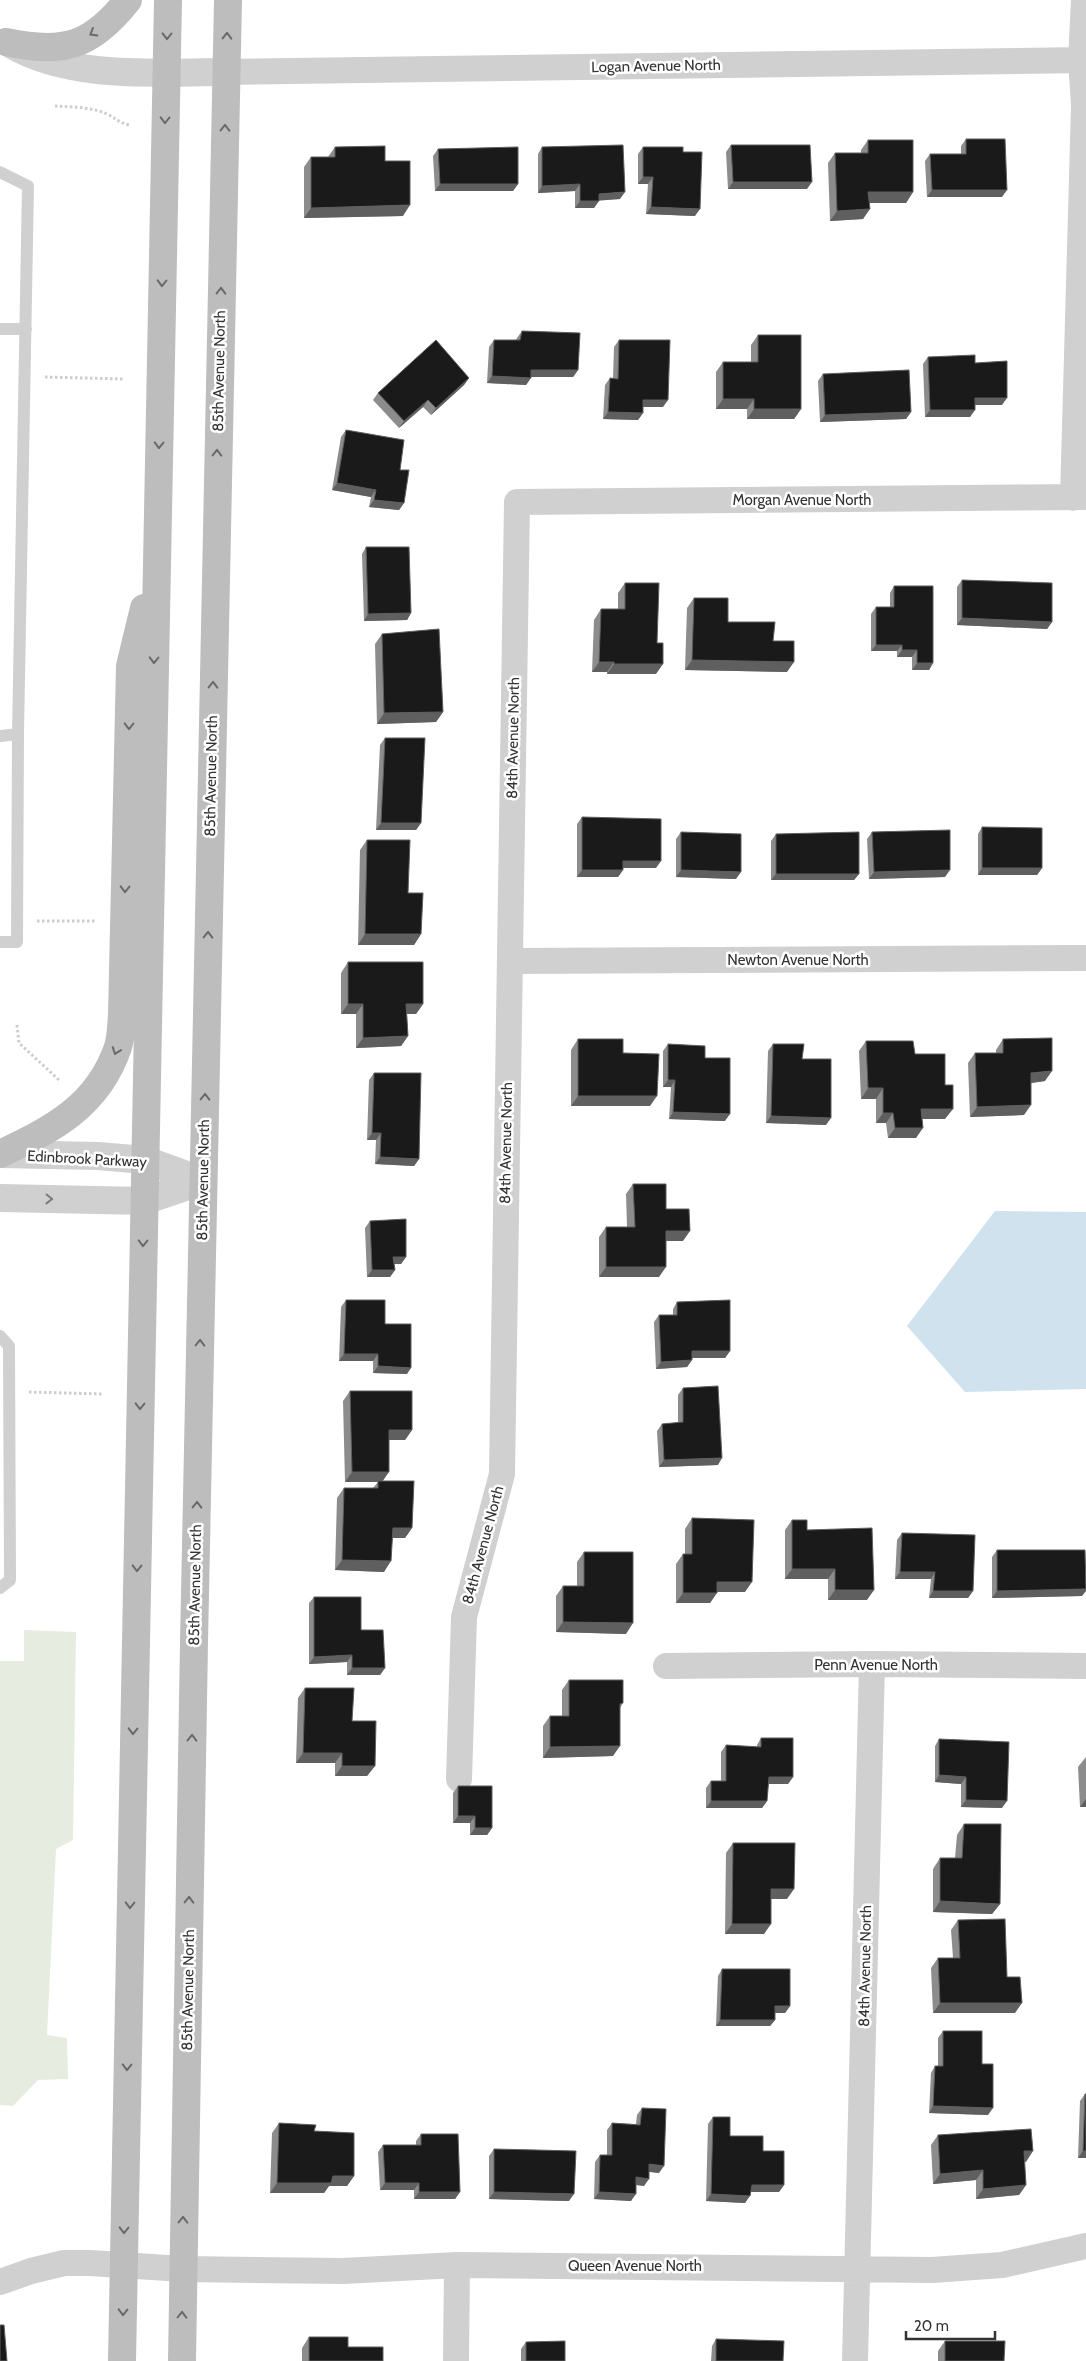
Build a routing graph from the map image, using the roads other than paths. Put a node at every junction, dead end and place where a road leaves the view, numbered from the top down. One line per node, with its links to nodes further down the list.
1 (128, 0): 5 (main road, one-way to 5)
2 (168, 0): 7 (main road, one-way to 7)
3 (228, 0): 8 (main road, 85th Avenue North, one-way to 3)
4 (1084, 0): 6 (street)
5 (3, 39): 7 (street)
6 (1084, 60): 8 (street, Logan Avenue North); 12 (street)
7 (167, 72): 8 (street); 14 (main road, one-way to 14)
8 (226, 72): 22 (main road, 85th Avenue North, one-way to 8)
9 (0, 172): 11 (lane)
10 (0, 329): 11 (lane)
11 (26, 329): 15 (lane)
12 (1080, 498): 13 (street, Morgan Avenue North)
13 (517, 502): 19 (street, 84th Avenue North)
14 (156, 558): 20 (main road, one-way to 20); 21 (main road, one-way to 21)
15 (18, 734): 16 (lane); 17 (lane)
16 (0, 736)
17 (0, 942)
18 (1086, 958): 19 (street, Newton Avenue North)
19 (510, 961): 30 (street, 84th Avenue North)
20 (0, 1154): 21 (street, Edinbrook Parkway)
21 (146, 1160): 22 (street, Edinbrook Parkway); 24 (main road)
22 (203, 1181): 24 (street); 35 (main road, 85th Avenue North, one-way to 22)
23 (0, 1198): 24 (street, one-way to 24)
24 (144, 1201): 32 (main road, one-way to 32)
25 (0, 1336): 26 (lane)
26 (0, 1588)
27 (872, 1664): 28 (street, Penn Avenue North); 29 (street, Penn Avenue North); 34 (street, 84th Avenue North)
28 (666, 1666)
29 (1086, 1666)
30 (459, 1778)
31 (1086, 2246): 34 (street, Queen Avenue North)
32 (123, 2264): 35 (street, Queen Avenue North); 36 (street, Queen Avenue North); 37 (main road, one-way to 37)
33 (457, 2265): 34 (street, Queen Avenue North); 35 (street, Queen Avenue North); 39 (street)
34 (858, 2268): 40 (street, 84th Avenue North)
35 (182, 2269): 38 (main road, 85th Avenue North, one-way to 35)
36 (0, 2282)
37 (122, 2361)
38 (182, 2361)
39 (456, 2361)
40 (855, 2361)

